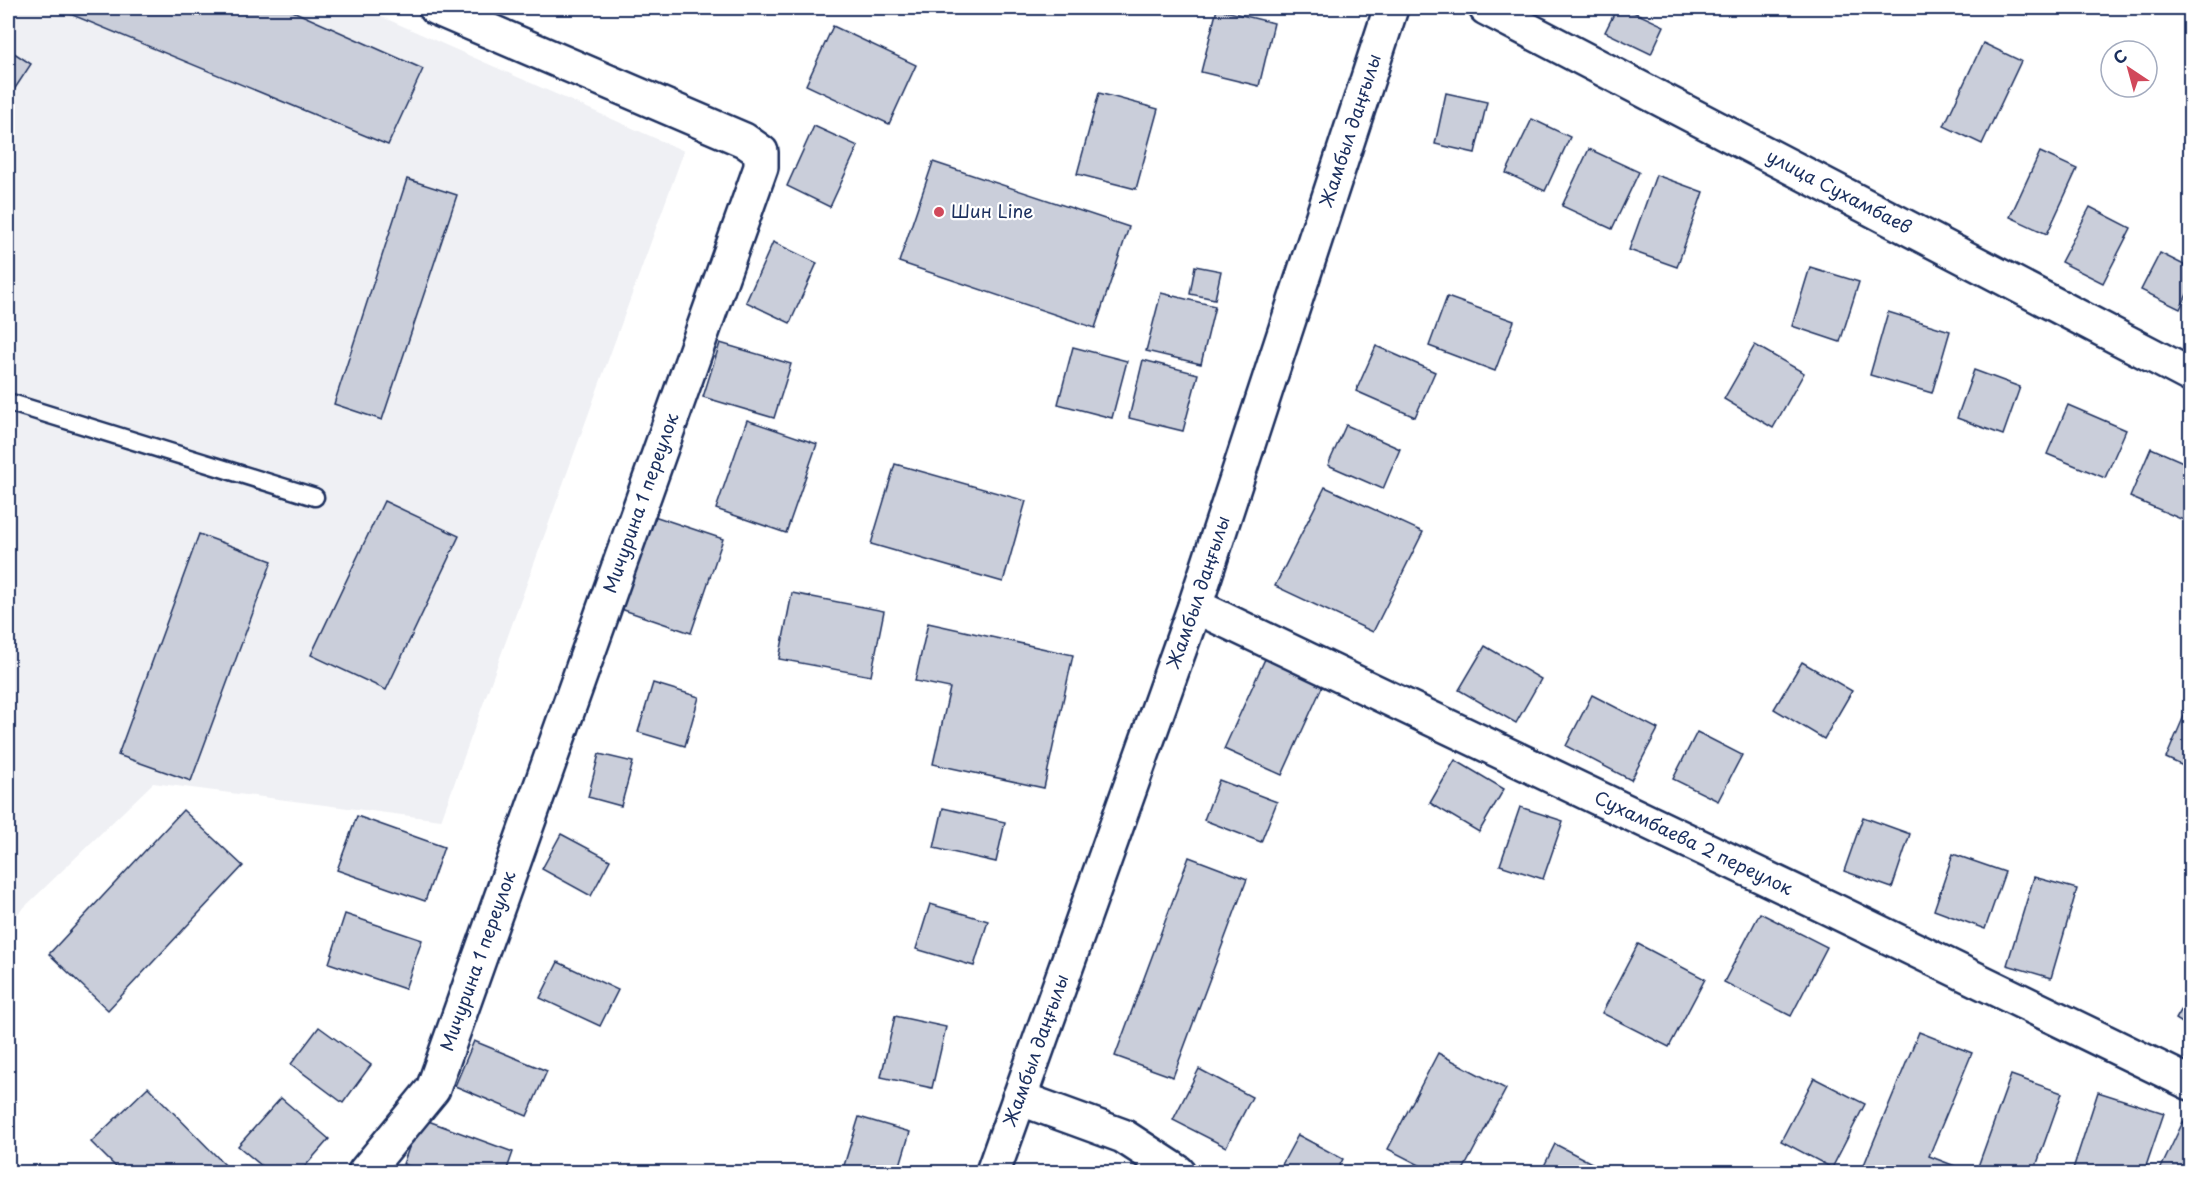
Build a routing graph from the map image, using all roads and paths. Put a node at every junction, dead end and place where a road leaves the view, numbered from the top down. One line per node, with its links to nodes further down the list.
1 (436, 8): 10 (street, Мичурина 1 переулок)
2 (1391, 8): 7 (street, Жамбыл даңғылы)
3 (1486, 8): 4 (street, улица Сухамбаев)
4 (2190, 375)
5 (8, 402): 6 (lane)
6 (315, 497)
7 (1195, 606): 8 (street, Сухамбаева 2 переулок); 9 (street, Жамбыл даңғылы)
8 (2190, 1083)
9 (1019, 1098): 11 (street, Жамбыл даңғылы); 12 (street)
10 (365, 1173)
11 (993, 1173)
12 (1178, 1173)

